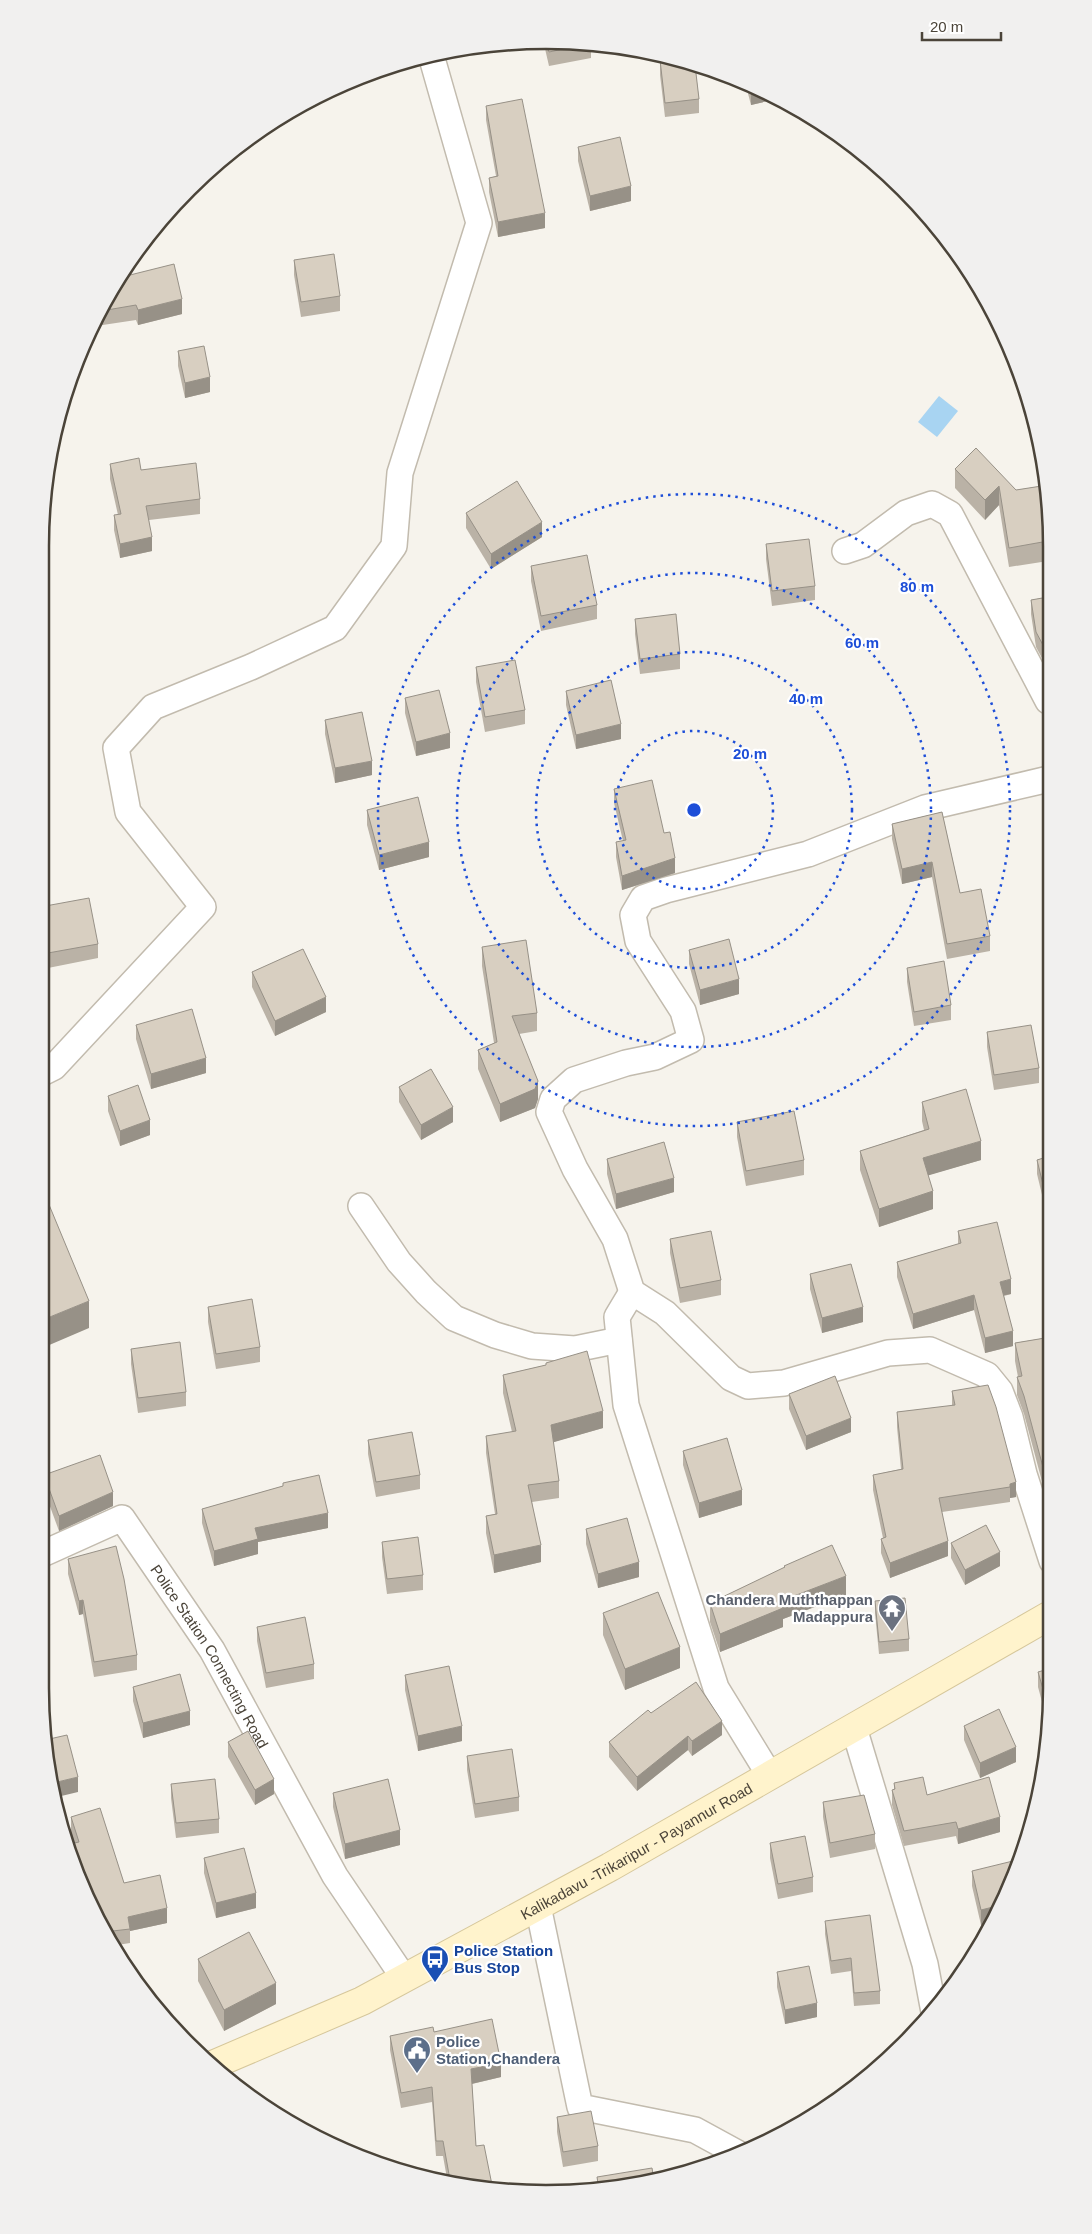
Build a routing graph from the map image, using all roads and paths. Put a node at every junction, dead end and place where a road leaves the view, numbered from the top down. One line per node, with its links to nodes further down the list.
1 (433, 62): 5 (street)
2 (845, 550): 3 (street)
3 (1043, 691)
4 (1043, 780): 7 (street)
5 (49, 1070)
6 (361, 1206): 8 (street)
7 (632, 1292): 8 (street); 9 (street)
8 (619, 1340): 13 (street)
9 (1043, 1533)
10 (49, 1551): 15 (street, Police Station Connecting Road)
11 (1043, 1619): 12 (main road, Kalikadavu -Trikaripur - Payannur Road)
12 (854, 1728): 13 (main road, Kalikadavu -Trikaripur - Payannur Road); 16 (street)
13 (770, 1776): 14 (main road, Kalikadavu -Trikaripur - Payannur Road)
14 (538, 1906): 15 (main road, Kalikadavu -Trikaripur - Payannur Road); 18 (street)
15 (404, 1978): 17 (main road, Kalikadavu -Trikaripur - Payannur Road)
16 (932, 2001)
17 (218, 2062)
18 (731, 2149)

